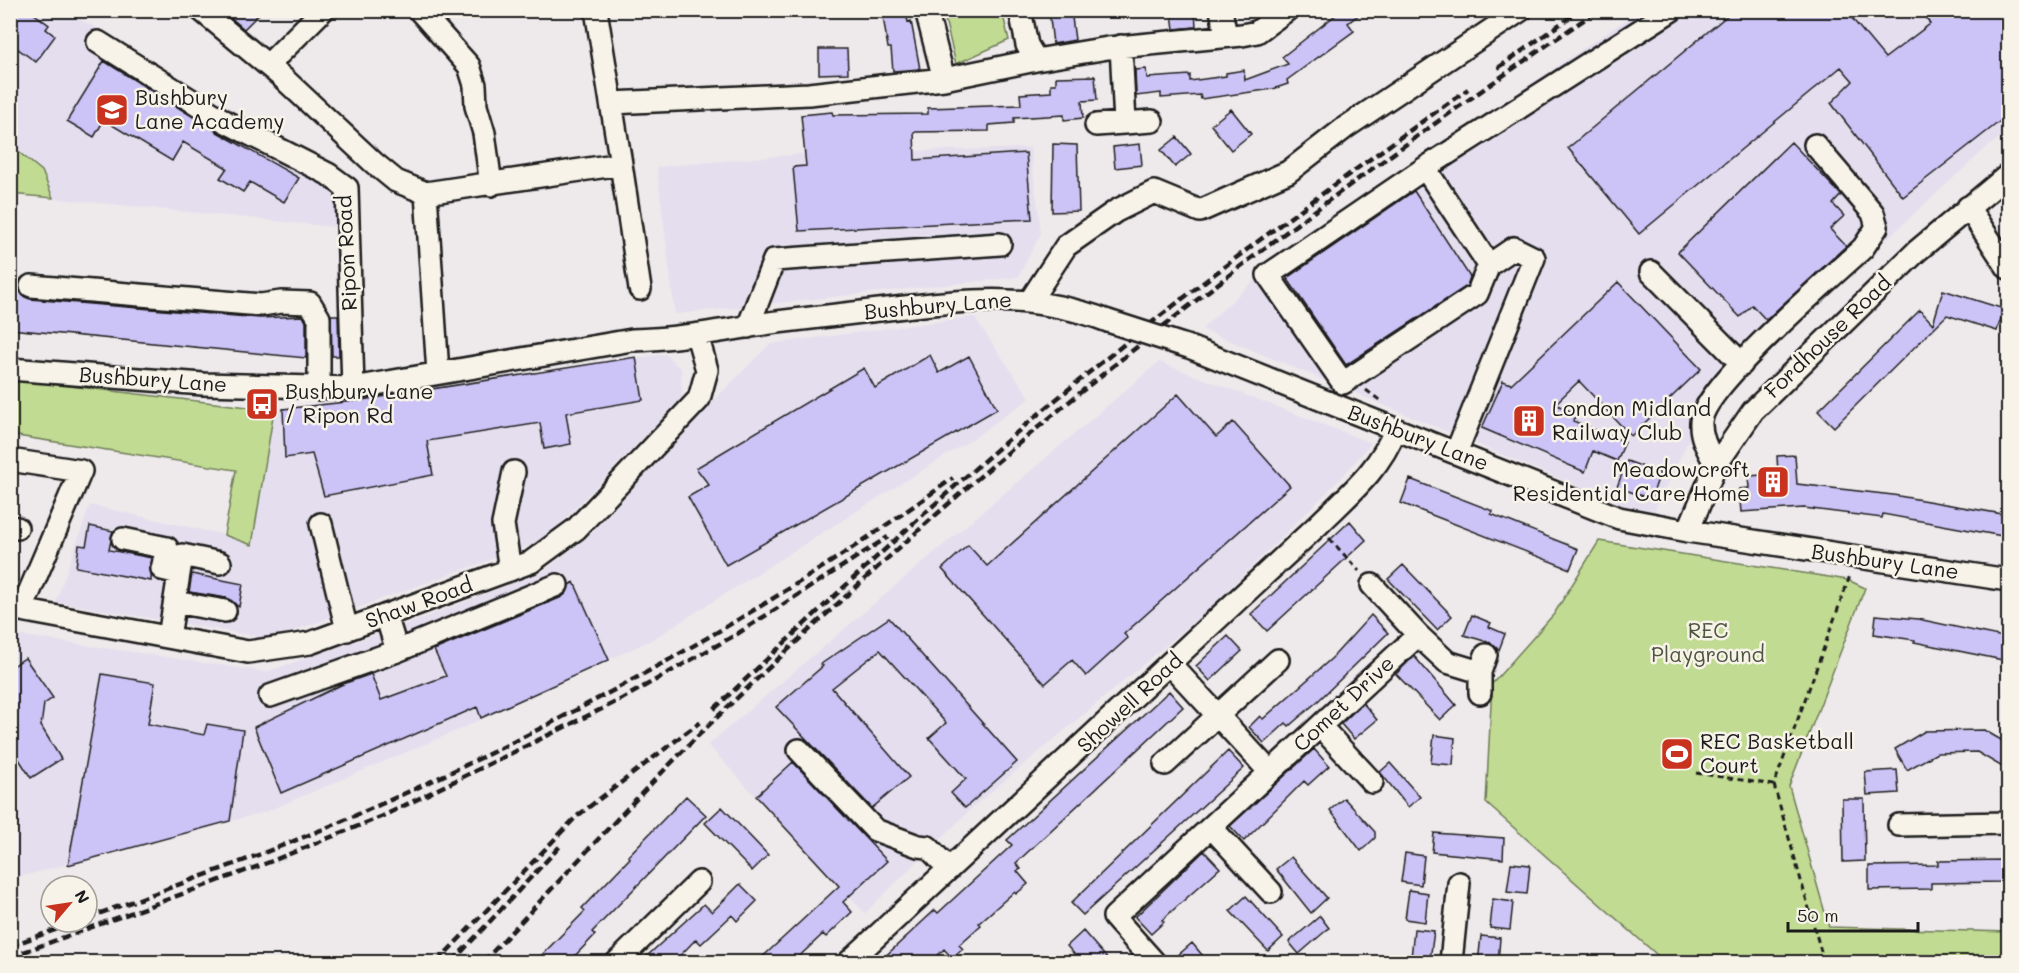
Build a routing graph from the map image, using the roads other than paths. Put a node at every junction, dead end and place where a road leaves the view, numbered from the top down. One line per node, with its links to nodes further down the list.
1 (201, 10): 14 (street)
2 (323, 10): 14 (street)
3 (419, 10): 25 (street)
4 (596, 10): 17 (street)
5 (926, 10): 16 (street)
6 (1020, 10): 15 (street)
7 (1221, 10): 11 (street)
8 (1287, 10): 11 (street)
9 (1521, 10): 34 (street)
10 (1672, 10): 23 (street)
11 (1227, 36): 13 (street)
12 (98, 42): 40 (street, Ripon Road)
13 (1121, 46): 15 (street); 19 (street)
14 (261, 59): 26 (street)
15 (1036, 60): 16 (street)
16 (944, 79): 17 (street)
17 (611, 103): 22 (street)
18 (1152, 121): 19 (street)
19 (1125, 123): 20 (street)
20 (1096, 125)
21 (1815, 145): 37 (street)
22 (617, 165): 25 (street); 33 (street)
23 (1425, 168): 29 (street); 29 (street)
24 (2008, 174): 27 (street, Fordhouse Road)
25 (491, 185): 26 (street)
26 (426, 193): 39 (street)
27 (1968, 207): 30 (street); 45 (street, Fordhouse Road)
28 (1000, 244): 35 (street)
29 (1489, 265): 43 (street)
30 (2008, 268)
31 (1651, 272): 37 (street)
32 (31, 286): 41 (street)
33 (640, 289)
34 (1030, 301): 35 (street, Bushbury Lane); 42 (street, Bushbury Lane, bridge)
35 (748, 327): 36 (street, Bushbury Lane)
36 (697, 335): 39 (street, Bushbury Lane); 51 (street, Shaw Road)
37 (1742, 364): 45 (street)
38 (10, 369): 41 (street, Bushbury Lane)
39 (438, 373): 40 (street, Bushbury Lane)
40 (353, 388): 41 (street, Bushbury Lane)
41 (319, 389)
42 (1395, 430): 43 (street, Bushbury Lane); 65 (street, Showell Road)
43 (1456, 453): 48 (street, Bushbury Lane)
44 (10, 460): 57 (street)
45 (1716, 465): 48 (street, Fordhouse Road)
46 (514, 472): 51 (street)
47 (321, 524): 60 (street)
48 (1688, 531): 53 (street, Bushbury Lane)
49 (123, 539): 52 (street)
50 (220, 563): 52 (street)
51 (510, 570): 59 (street, Shaw Road)
52 (179, 573): 56 (street)
53 (2008, 580)
54 (557, 585): 63 (street)
55 (1372, 585): 61 (street)
56 (175, 602): 58 (street); 62 (street)
57 (16, 608): 62 (street, Shaw Road)
58 (225, 611)
59 (386, 615): 60 (street, Shaw Road); 63 (street)
60 (346, 630): 62 (street, Shaw Road)
61 (1418, 635): 66 (street); 69 (street, Comet Drive)
62 (170, 637)
63 (398, 651): 67 (street)
64 (1278, 660): 68 (street)
65 (1171, 665): 68 (street); 77 (street, Showell Road)
66 (1482, 674)
67 (270, 696)
68 (1217, 716): 71 (street); 72 (street)
69 (1320, 726): 72 (street, Comet Drive); 73 (street)
70 (799, 750): 77 (street)
71 (1165, 764)
72 (1270, 772): 76 (street, Comet Drive)
73 (1372, 782)
74 (2008, 823): 75 (street)
75 (1899, 825)
76 (1211, 827): 80 (street); 83 (street, Comet Drive)
77 (949, 869): 82 (street, Showell Road)
78 (699, 882): 81 (street)
79 (1459, 883): 84 (street)
80 (1271, 892)
81 (617, 963)
82 (849, 963)
83 (1154, 963)
84 (1451, 963)

